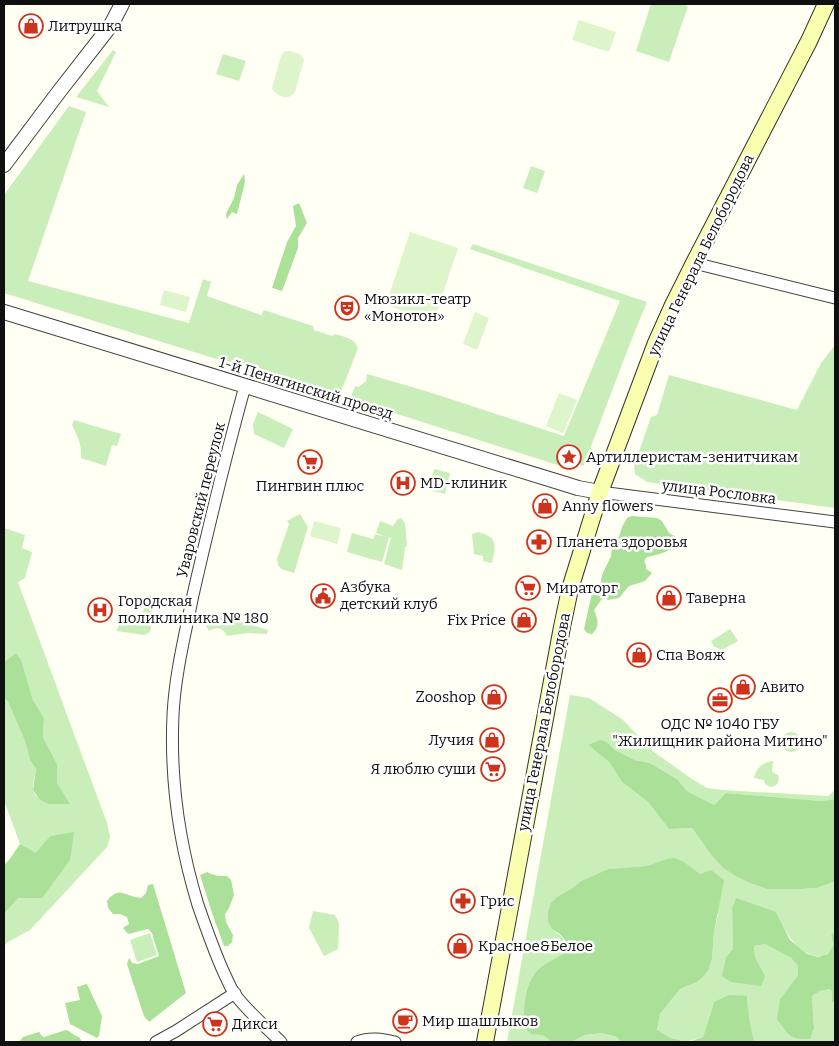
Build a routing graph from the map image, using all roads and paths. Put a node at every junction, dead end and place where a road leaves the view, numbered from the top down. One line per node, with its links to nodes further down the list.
1 (122, 4): 3 (street)
2 (826, 4): 4 (main road, улица Генерала Белобородова)
3 (4, 165)
4 (694, 263): 5 (street); 8 (main road, улица Генерала Белобородова)
5 (835, 298)
6 (4, 312): 7 (street, 1-й Пенягинский проезд)
7 (245, 386): 8 (street, 1-й Пенягинский проезд); 10 (street, Уваровский переулок)
8 (600, 492): 9 (street, улица Рословка); 15 (main road, улица Генерала Белобородова)
9 (835, 522)
10 (235, 994): 11 (street); 12 (street, Уваровский переулок)
11 (156, 1042)
12 (281, 1042)
13 (357, 1042): 14 (street)
14 (395, 1042)
15 (485, 1042)

